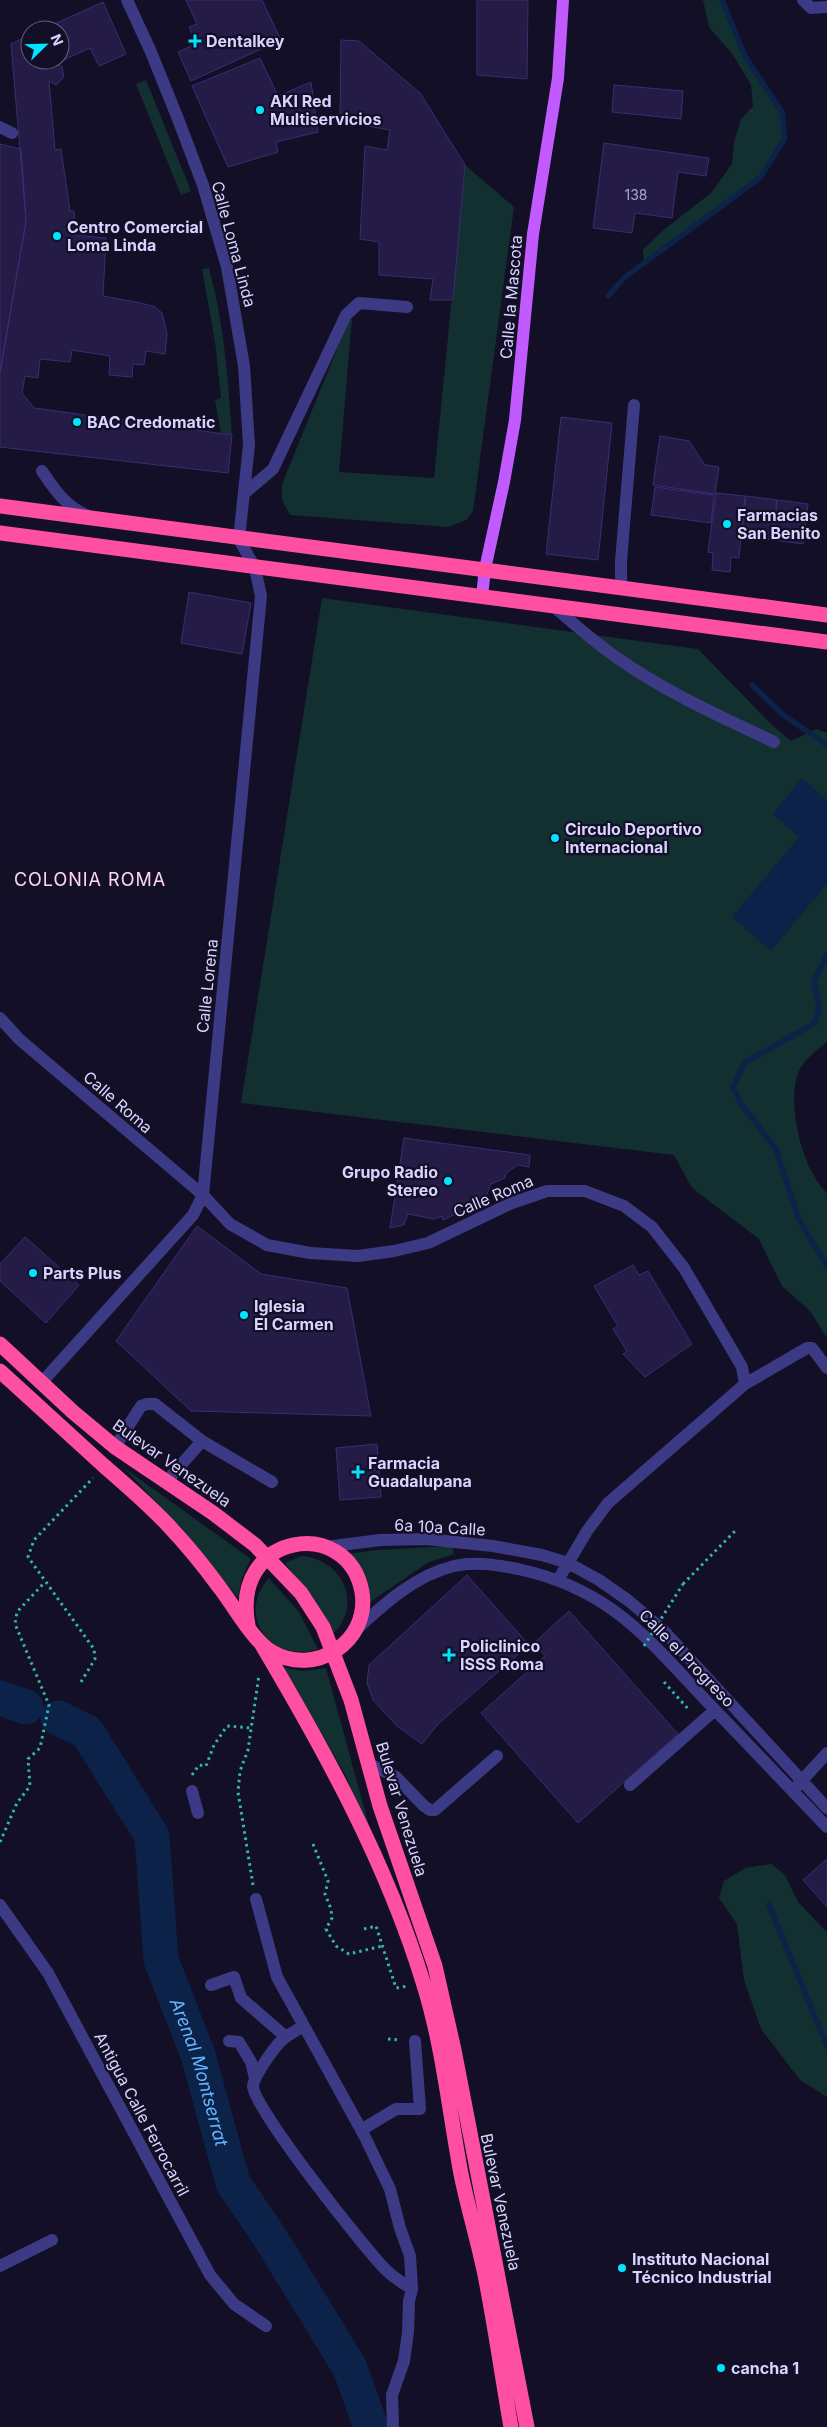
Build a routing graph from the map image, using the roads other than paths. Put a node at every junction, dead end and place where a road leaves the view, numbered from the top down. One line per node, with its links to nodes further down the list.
1 (126, 0): 10 (street, Calle Loma Linda)
2 (564, 0): 16 (main road, Calle la Mascota)
3 (803, 0): 4 (street)
4 (827, 7)
5 (0, 127): 6 (street)
6 (12, 133)
7 (407, 307): 10 (street)
8 (634, 405): 17 (street)
9 (42, 472): 12 (street)
10 (246, 492): 14 (street, Calle Loma Linda)
11 (0, 506): 12 (highway)
12 (96, 519): 14 (highway)
13 (0, 533): 15 (highway)
14 (239, 539): 15 (street, Calle Lorena); 16 (highway)
15 (255, 568): 18 (highway); 24 (street, Calle Lorena)
16 (485, 569): 17 (highway); 18 (main road, Calle la Mascota)
17 (621, 587): 20 (highway)
18 (482, 596): 19 (highway)
19 (553, 606): 21 (highway); 22 (street)
20 (827, 615)
21 (827, 642)
22 (774, 742)
23 (0, 1018): 24 (street, Calle Roma)
24 (202, 1196): 28 (street, Calle Lorena); 29 (street, Calle Roma)
25 (0, 1344): 28 (highway, Bulevar Venezuela)
26 (827, 1368): 29 (street)
27 (0, 1371): 39 (highway)
28 (42, 1382): 31 (highway, Bulevar Venezuela)
29 (745, 1384): 37 (street)
30 (202, 1441): 31 (street); 32 (street); 33 (street)
31 (115, 1447): 32 (highway, Bulevar Venezuela)
32 (166, 1482): 36 (highway, Bulevar Venezuela)
33 (272, 1482)
34 (493, 1546): 35 (street, 6a 10a Calle); 37 (street, Calle el Progreso)
35 (325, 1548): 36 (highway); 40 (highway)
36 (267, 1556): 39 (highway); 42 (highway, Bulevar Venezuela)
37 (568, 1563): 38 (street); 47 (street, Calle el Progreso)
38 (558, 1580): 40 (street, Calle el Progreso); 43 (street, Calle el Progreso)
39 (248, 1625): 41 (highway, Bulevar Venezuela)
40 (356, 1629): 42 (highway)
41 (262, 1645): 42 (highway); 68 (highway, Bulevar Venezuela)
42 (334, 1653): 46 (highway, Bulevar Venezuela)
43 (715, 1710): 48 (street); 49 (street, Calle el Progreso)
44 (827, 1753): 47 (street)
45 (496, 1756): 46 (street)
46 (370, 1764): 69 (highway, Bulevar Venezuela)
47 (802, 1780): 49 (street); 51 (street, Calle el Progreso)
48 (630, 1785)
49 (792, 1790): 53 (street, Calle el Progreso)
50 (192, 1791): 52 (street)
51 (827, 1808)
52 (198, 1813)
53 (827, 1828)
54 (256, 1899): 57 (street)
55 (0, 1905): 66 (street, Antigua Calle Ferrocarril)
56 (211, 1985): 58 (street)
57 (303, 2026): 58 (street); 62 (street)
58 (286, 2037): 61 (street)
59 (229, 2041): 61 (street)
60 (415, 2041): 62 (street)
61 (255, 2078): 65 (street)
62 (361, 2130): 65 (street)
63 (52, 2240): 64 (street)
64 (0, 2266)
65 (412, 2289): 67 (street)
66 (266, 2326)
67 (393, 2424)
68 (511, 2427)
69 (527, 2427)

